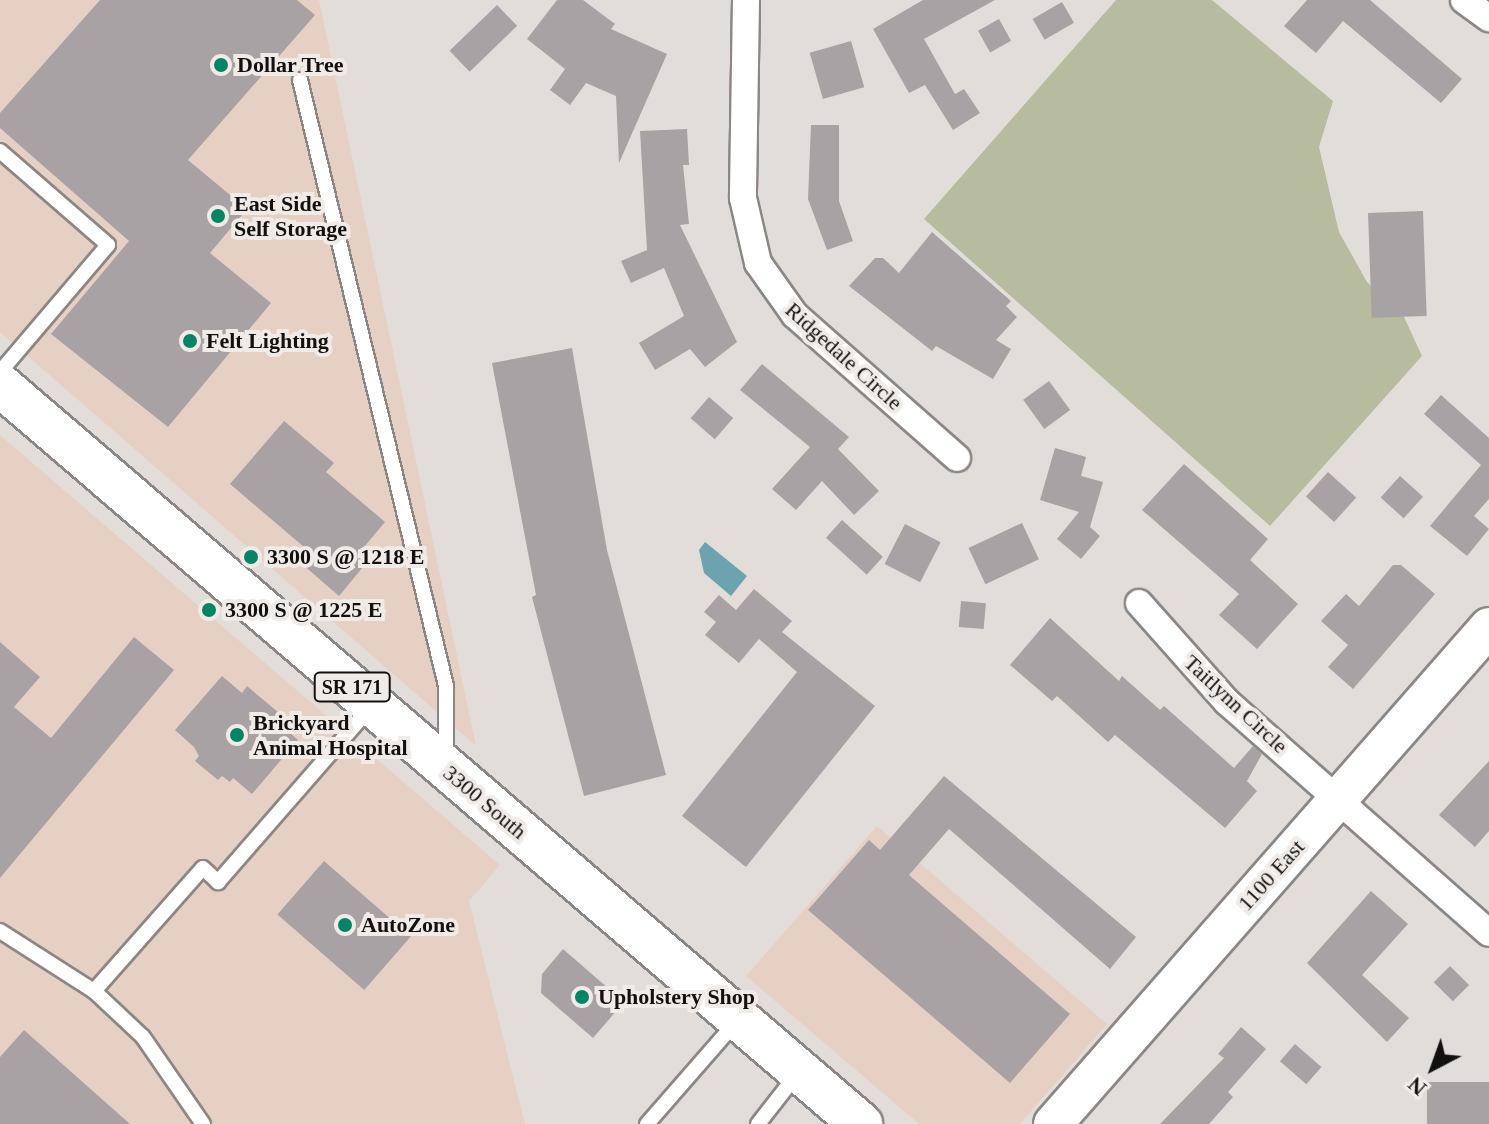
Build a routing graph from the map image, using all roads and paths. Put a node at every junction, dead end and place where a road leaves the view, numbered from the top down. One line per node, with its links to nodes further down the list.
1 (746, 0): 8 (street, Ridgedale Circle)
2 (1464, 0): 3 (street)
3 (1489, 18)
4 (300, 80): 12 (lane)
5 (0, 151): 6 (lane)
6 (0, 372)
7 (0, 385): 11 (main road, 3300 South / SR 171)
8 (957, 458)
9 (1139, 603): 13 (street, Taitlynn Circle)
10 (1489, 627): 13 (street, 1100 East)
11 (373, 705): 12 (main road, 3300 South / SR 171); 16 (lane)
12 (446, 769): 17 (main road, 3300 South / SR 171)
13 (1340, 798): 15 (street, Taitlynn Circle); 23 (street, 1100 East)
14 (0, 931): 16 (lane)
15 (1489, 933)
16 (94, 991): 19 (lane)
17 (739, 1019): 18 (main road, 3300 South / SR 171); 20 (lane)
18 (800, 1071): 21 (lane); 22 (main road, 3300 South / SR 171)
19 (203, 1124)
20 (647, 1124)
21 (758, 1124)
22 (861, 1124)
23 (1053, 1124)

